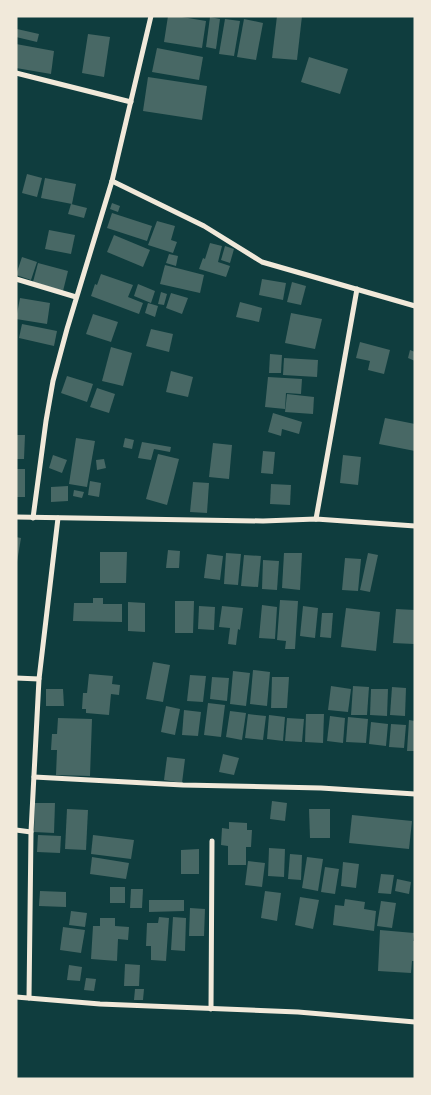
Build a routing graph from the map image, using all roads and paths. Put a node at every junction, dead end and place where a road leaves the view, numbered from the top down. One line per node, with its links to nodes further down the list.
1 (151, 16): 3 (street)
2 (16, 73): 3 (street)
3 (131, 102): 4 (street)
4 (112, 181): 6 (street); 7 (street)
5 (16, 279): 7 (street)
6 (357, 289): 8 (street); 12 (street)
7 (76, 297): 10 (street)
8 (415, 306)
9 (16, 517): 10 (street)
10 (33, 518): 11 (street)
11 (58, 518): 12 (street); 15 (street)
12 (316, 520): 13 (street)
13 (415, 526)
14 (16, 678): 15 (street)
15 (39, 679): 16 (street)
16 (34, 777): 17 (street); 19 (street)
17 (415, 794)
18 (16, 830): 19 (street)
19 (31, 832): 22 (street)
20 (212, 841): 23 (street)
21 (16, 997): 22 (street)
22 (29, 998): 23 (street)
23 (211, 1009): 24 (street)
24 (415, 1022)

